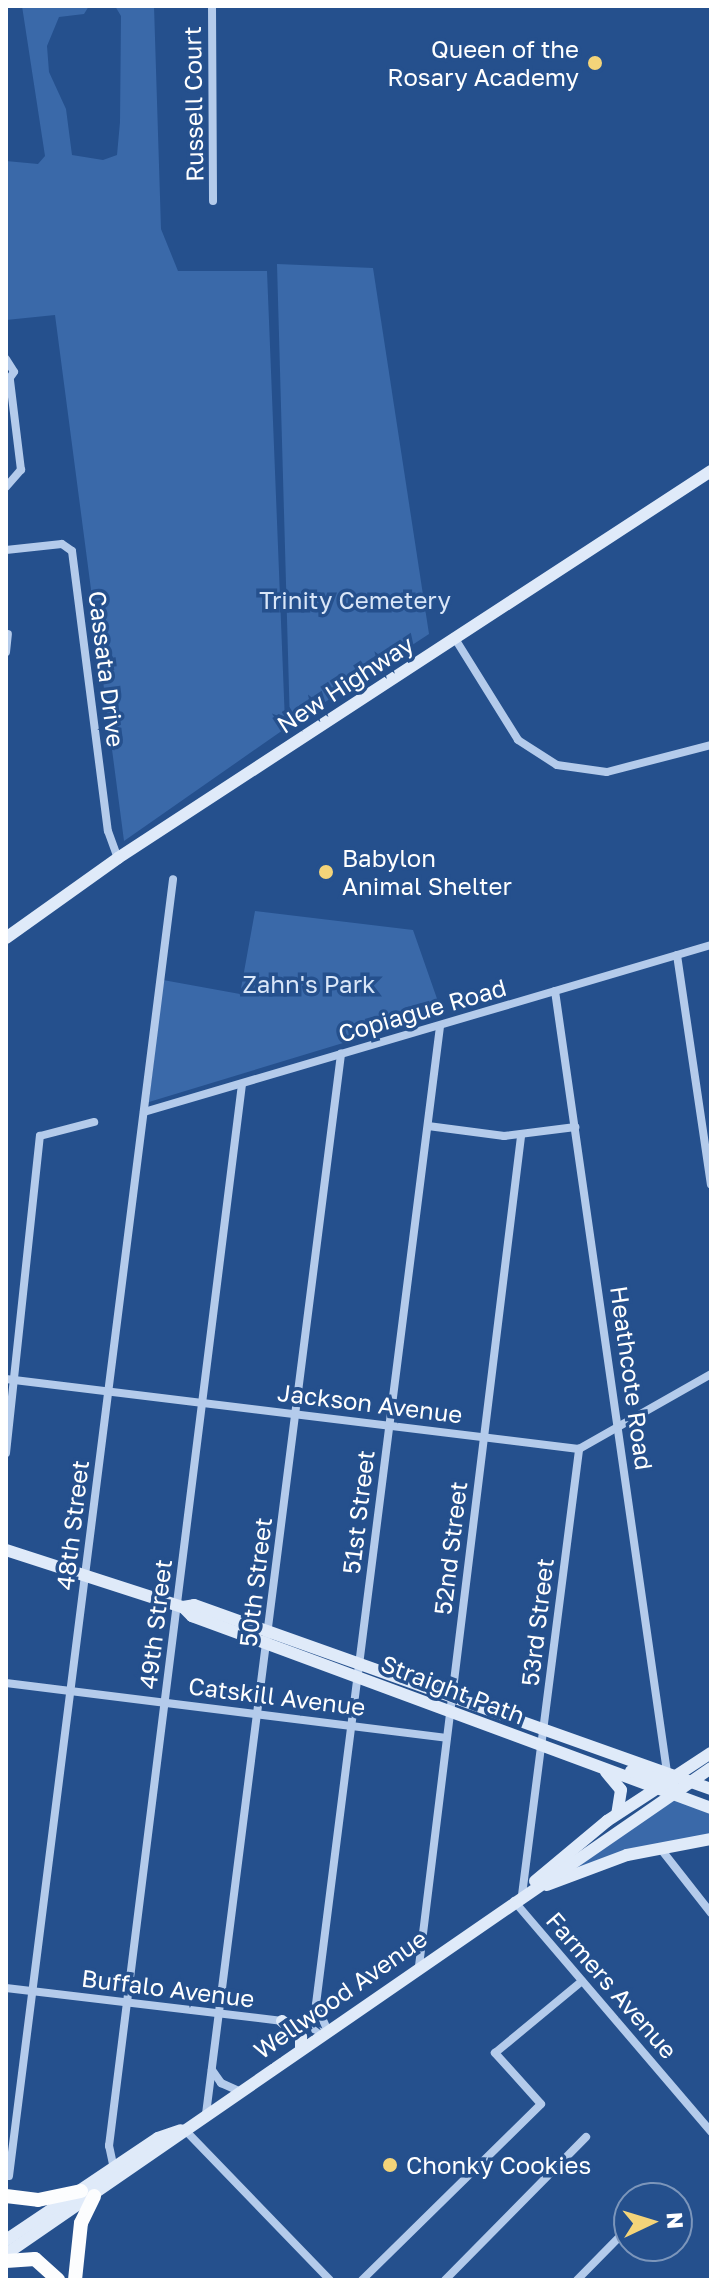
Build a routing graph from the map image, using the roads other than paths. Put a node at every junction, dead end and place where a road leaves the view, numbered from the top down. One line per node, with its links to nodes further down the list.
1 (212, 6): 2 (street, Russell Court)
2 (213, 201)
3 (6, 359): 4 (street)
4 (8, 381): 6 (street)
5 (711, 471): 9 (main road, New Highway)
6 (6, 487)
7 (6, 550): 12 (street, Cassata Drive)
8 (8, 634): 10 (street)
9 (454, 637): 11 (street); 12 (main road, New Highway)
10 (6, 652)
11 (711, 745)
12 (118, 858): 14 (main road, New Highway)
13 (173, 879): 21 (street, 48th Street)
14 (6, 938)
15 (711, 945): 16 (street, Copiague Road)
16 (677, 955): 17 (street, Copiague Road); 26 (street)
17 (555, 991): 18 (street, Copiague Road); 24 (street, Heathcote Road)
18 (440, 1026): 19 (street, Copiague Road); 23 (street, 51st Street)
19 (341, 1054): 20 (street, Copiague Road); 31 (street, 50th Street)
20 (242, 1084): 21 (street, Copiague Road); 30 (street, 49th Street)
21 (144, 1112): 29 (street, 48th Street)
22 (94, 1122): 28 (street)
23 (428, 1126): 25 (street); 32 (street, 51st Street)
24 (575, 1127): 25 (street); 33 (street, Heathcote Road)
25 (521, 1136): 34 (street, 52nd Street)
26 (711, 1185)
27 (711, 1374): 33 (street)
28 (11, 1380): 29 (street, Jackson Avenue); 36 (street)
29 (109, 1392): 30 (street, Jackson Avenue); 38 (street, 48th Street)
30 (203, 1403): 31 (street, Jackson Avenue); 39 (street, 49th Street)
31 (296, 1414): 32 (street, Jackson Avenue); 40 (street, 50th Street)
32 (389, 1426): 34 (street, Jackson Avenue); 41 (street, 51st Street)
33 (619, 1427): 35 (street); 58 (street, Heathcote Road)
34 (484, 1437): 35 (street, Jackson Avenue); 45 (street, 52nd Street)
35 (579, 1449): 50 (street, 53rd Street)
36 (6, 1453)
37 (6, 1550): 38 (main road, Straight Path)
38 (86, 1574): 39 (main road, Straight Path); 44 (street, 48th Street)
39 (180, 1606): 40 (main road, Straight Path); 46 (street, 49th Street)
40 (268, 1638): 41 (main road, Straight Path); 42 (main road, Straight Path); 48 (street, 50th Street)
41 (359, 1663): 42 (street, 51st Street); 45 (main road, Straight Path)
42 (358, 1677): 47 (main road, Straight Path); 49 (street, 51st Street)
43 (6, 1683): 44 (street, Catskill Avenue)
44 (71, 1691): 46 (street, Catskill Avenue); 69 (street, 48th Street)
45 (453, 1696): 47 (street, 52nd Street); 50 (main road, Straight Path)
46 (165, 1703): 48 (street, Catskill Avenue); 70 (street, 49th Street)
47 (451, 1712): 51 (street, 52nd Street); 52 (main road, Straight Path)
48 (258, 1714): 49 (street, Catskill Avenue); 71 (street, 50th Street)
49 (352, 1726): 51 (street, Catskill Avenue); 73 (street, 51st Street)
50 (543, 1728): 52 (street, 53rd Street); 58 (main road, Straight Path)
51 (447, 1738): 66 (street, 52nd Street)
52 (541, 1746): 54 (main road, Straight Path); 64 (street, 53rd Street)
53 (711, 1753): 58 (main road)
54 (581, 1761): 56 (main road, Straight Path); 58 (main road)
55 (711, 1768): 57 (main road, Wellwood Avenue)
56 (604, 1769): 58 (main road, Straight Path); 61 (main road)
57 (691, 1782): 58 (main road, Wellwood Avenue); 59 (main road)
58 (668, 1783): 60 (main road, Straight Path); 61 (main road, Wellwood Avenue); 64 (main road, Wellwood Avenue)
59 (711, 1789)
60 (711, 1808)
61 (617, 1814): 64 (main road, Wellwood Avenue)
62 (711, 1839): 63 (main road)
63 (660, 1848): 64 (main road); 65 (street)
64 (517, 1898): 66 (main road, Wellwood Avenue); 67 (street, Farmers Avenue)
65 (711, 1913)
66 (419, 1966): 73 (main road, Wellwood Avenue)
67 (582, 1981): 79 (street, Farmers Avenue); 92 (street)
68 (6, 1988): 69 (street, Buffalo Avenue)
69 (33, 1992): 70 (street, Buffalo Avenue); 82 (street, 48th Street)
70 (127, 2003): 71 (street, Buffalo Avenue); 81 (street, 49th Street)
71 (221, 2014): 72 (street, Buffalo Avenue); 75 (street, 50th Street)
72 (282, 2021): 73 (street, Buffalo Avenue); 74 (main road)
73 (325, 2031): 74 (main road, Wellwood Avenue)
74 (301, 2048): 76 (main road, Wellwood Avenue)
75 (212, 2070): 76 (street); 77 (street, 50th Street)
76 (239, 2091): 77 (main road, Wellwood Avenue)
77 (206, 2114): 78 (main road, Wellwood Avenue)
78 (184, 2129): 81 (main road); 83 (main road); 91 (street)
79 (711, 2132)
80 (586, 2137): 93 (street)
81 (114, 2169): 83 (main road)
82 (9, 2176)
83 (88, 2194): 84 (highway); 85 (main road); 87 (main road); 90 (highway)
84 (6, 2196)
85 (6, 2240)
86 (613, 2243): 94 (street)
87 (6, 2254)
88 (6, 2261): 89 (highway)
89 (58, 2280)
90 (75, 2280)
91 (330, 2280)
92 (362, 2280)
93 (445, 2280)
94 (577, 2280)

